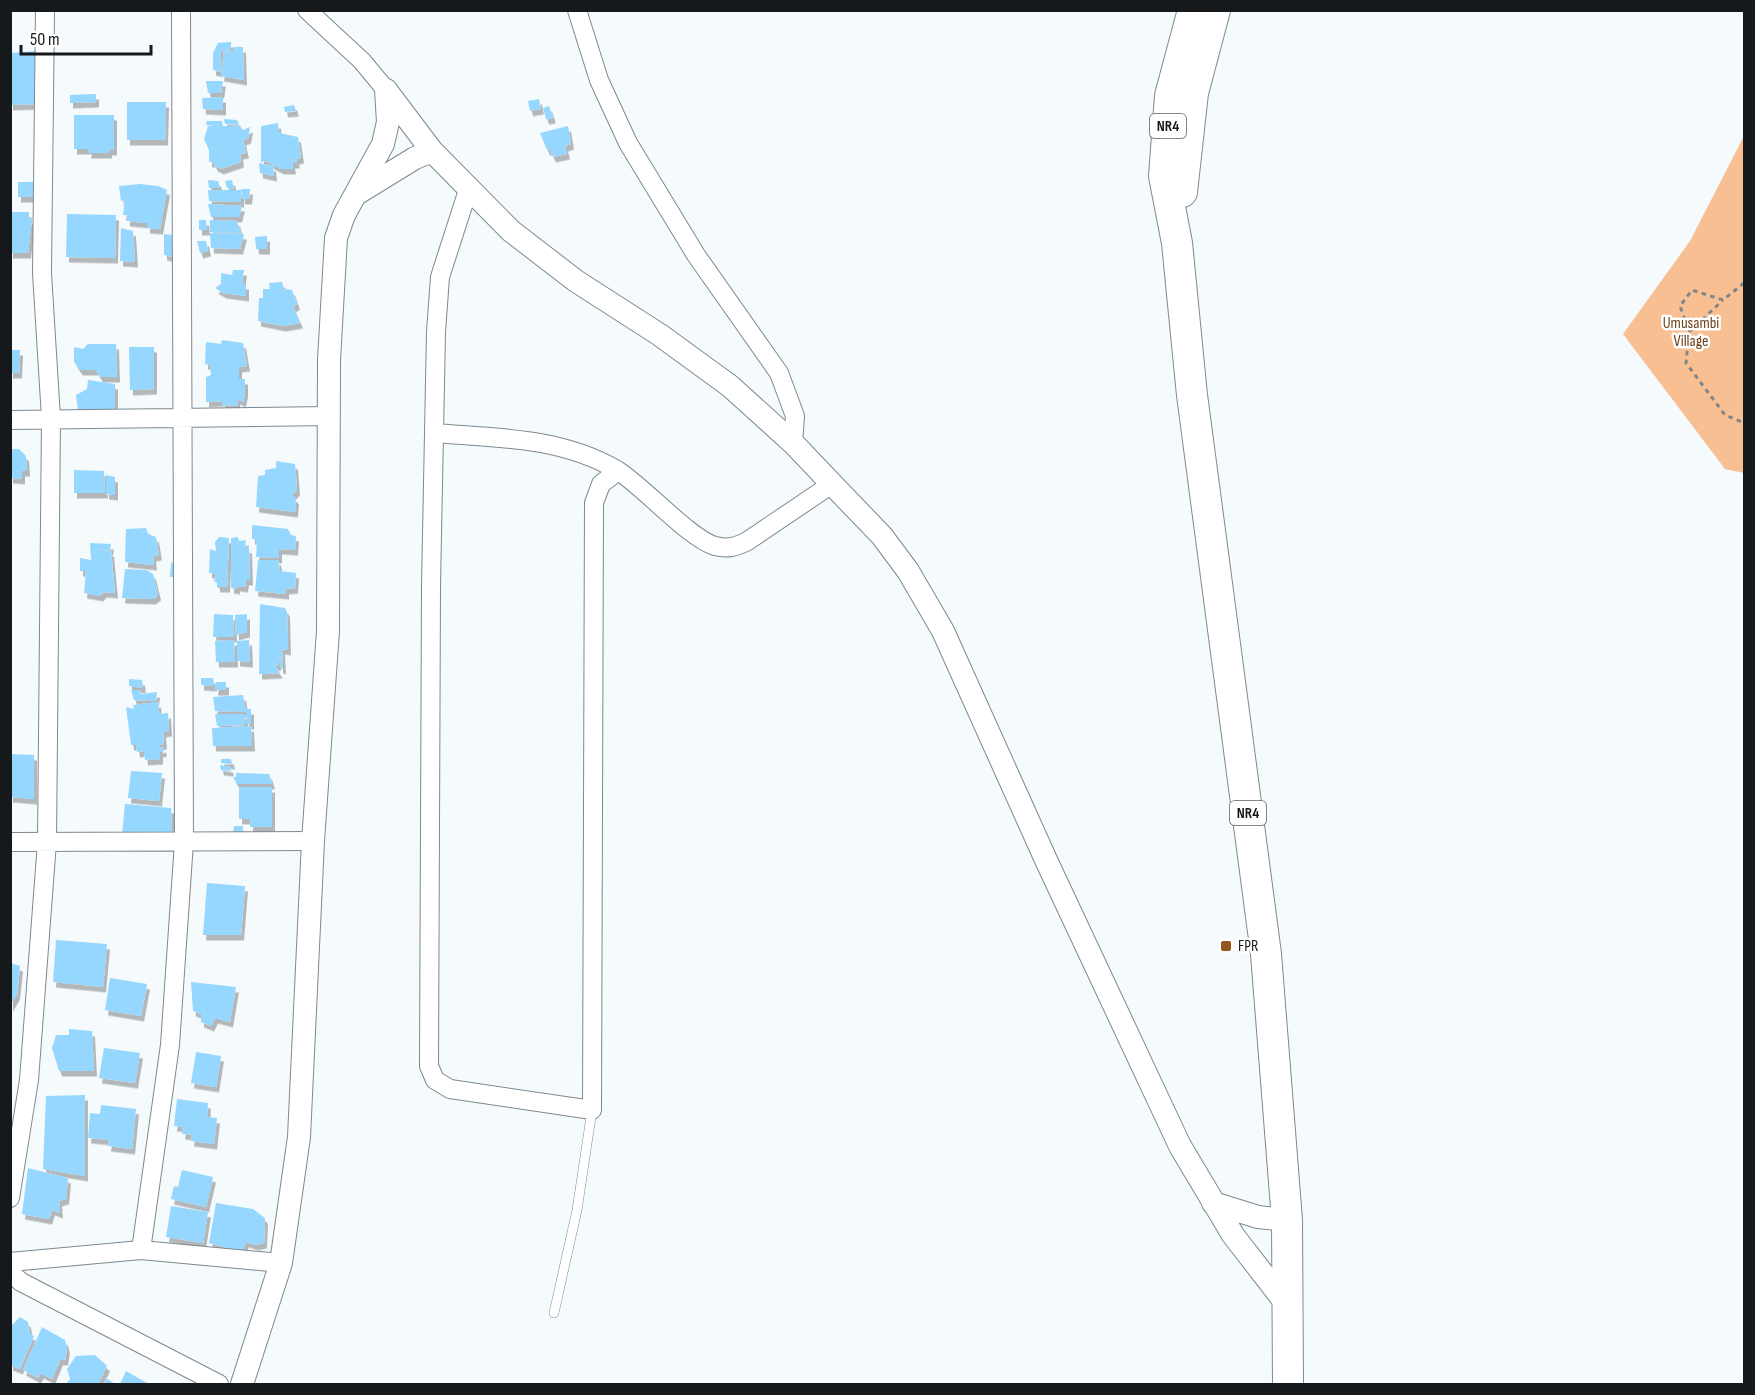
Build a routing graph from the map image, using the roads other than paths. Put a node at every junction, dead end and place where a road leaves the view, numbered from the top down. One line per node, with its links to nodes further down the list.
1 (45, 10): 14 (street)
2 (181, 10): 12 (street)
3 (307, 10): 7 (street)
4 (577, 10): 17 (street)
5 (1193, 10): 11 (highway, NR4)
6 (1215, 10): 11 (highway, NR4)
7 (386, 90): 8 (street); 10 (street)
8 (432, 151): 9 (street); 10 (street)
9 (468, 190): 16 (street); 17 (street)
10 (356, 195): 13 (street)
11 (1177, 243): 27 (highway, NR4)
12 (185, 416): 13 (street); 14 (street); 22 (street)
13 (329, 416): 20 (street)
14 (51, 418): 15 (street); 23 (street)
15 (10, 420)
16 (434, 433): 18 (street); 24 (street)
17 (793, 443): 19 (street)
18 (618, 471): 19 (street); 24 (street)
19 (832, 484): 26 (street)
20 (313, 841): 22 (street); 30 (street)
21 (10, 842): 23 (street)
22 (184, 842): 23 (street); 28 (street)
23 (47, 843): 25 (street)
24 (592, 1110): 33 (lane)
25 (10, 1198)
26 (1213, 1203): 27 (street); 32 (street)
27 (1287, 1220): 32 (highway, NR4)
28 (141, 1250): 29 (street); 30 (street)
29 (10, 1262)
30 (282, 1263): 35 (street)
31 (10, 1272): 34 (street)
32 (1288, 1306): 36 (highway, NR4)
33 (554, 1313)
34 (219, 1384)
35 (242, 1384)
36 (1288, 1384)

